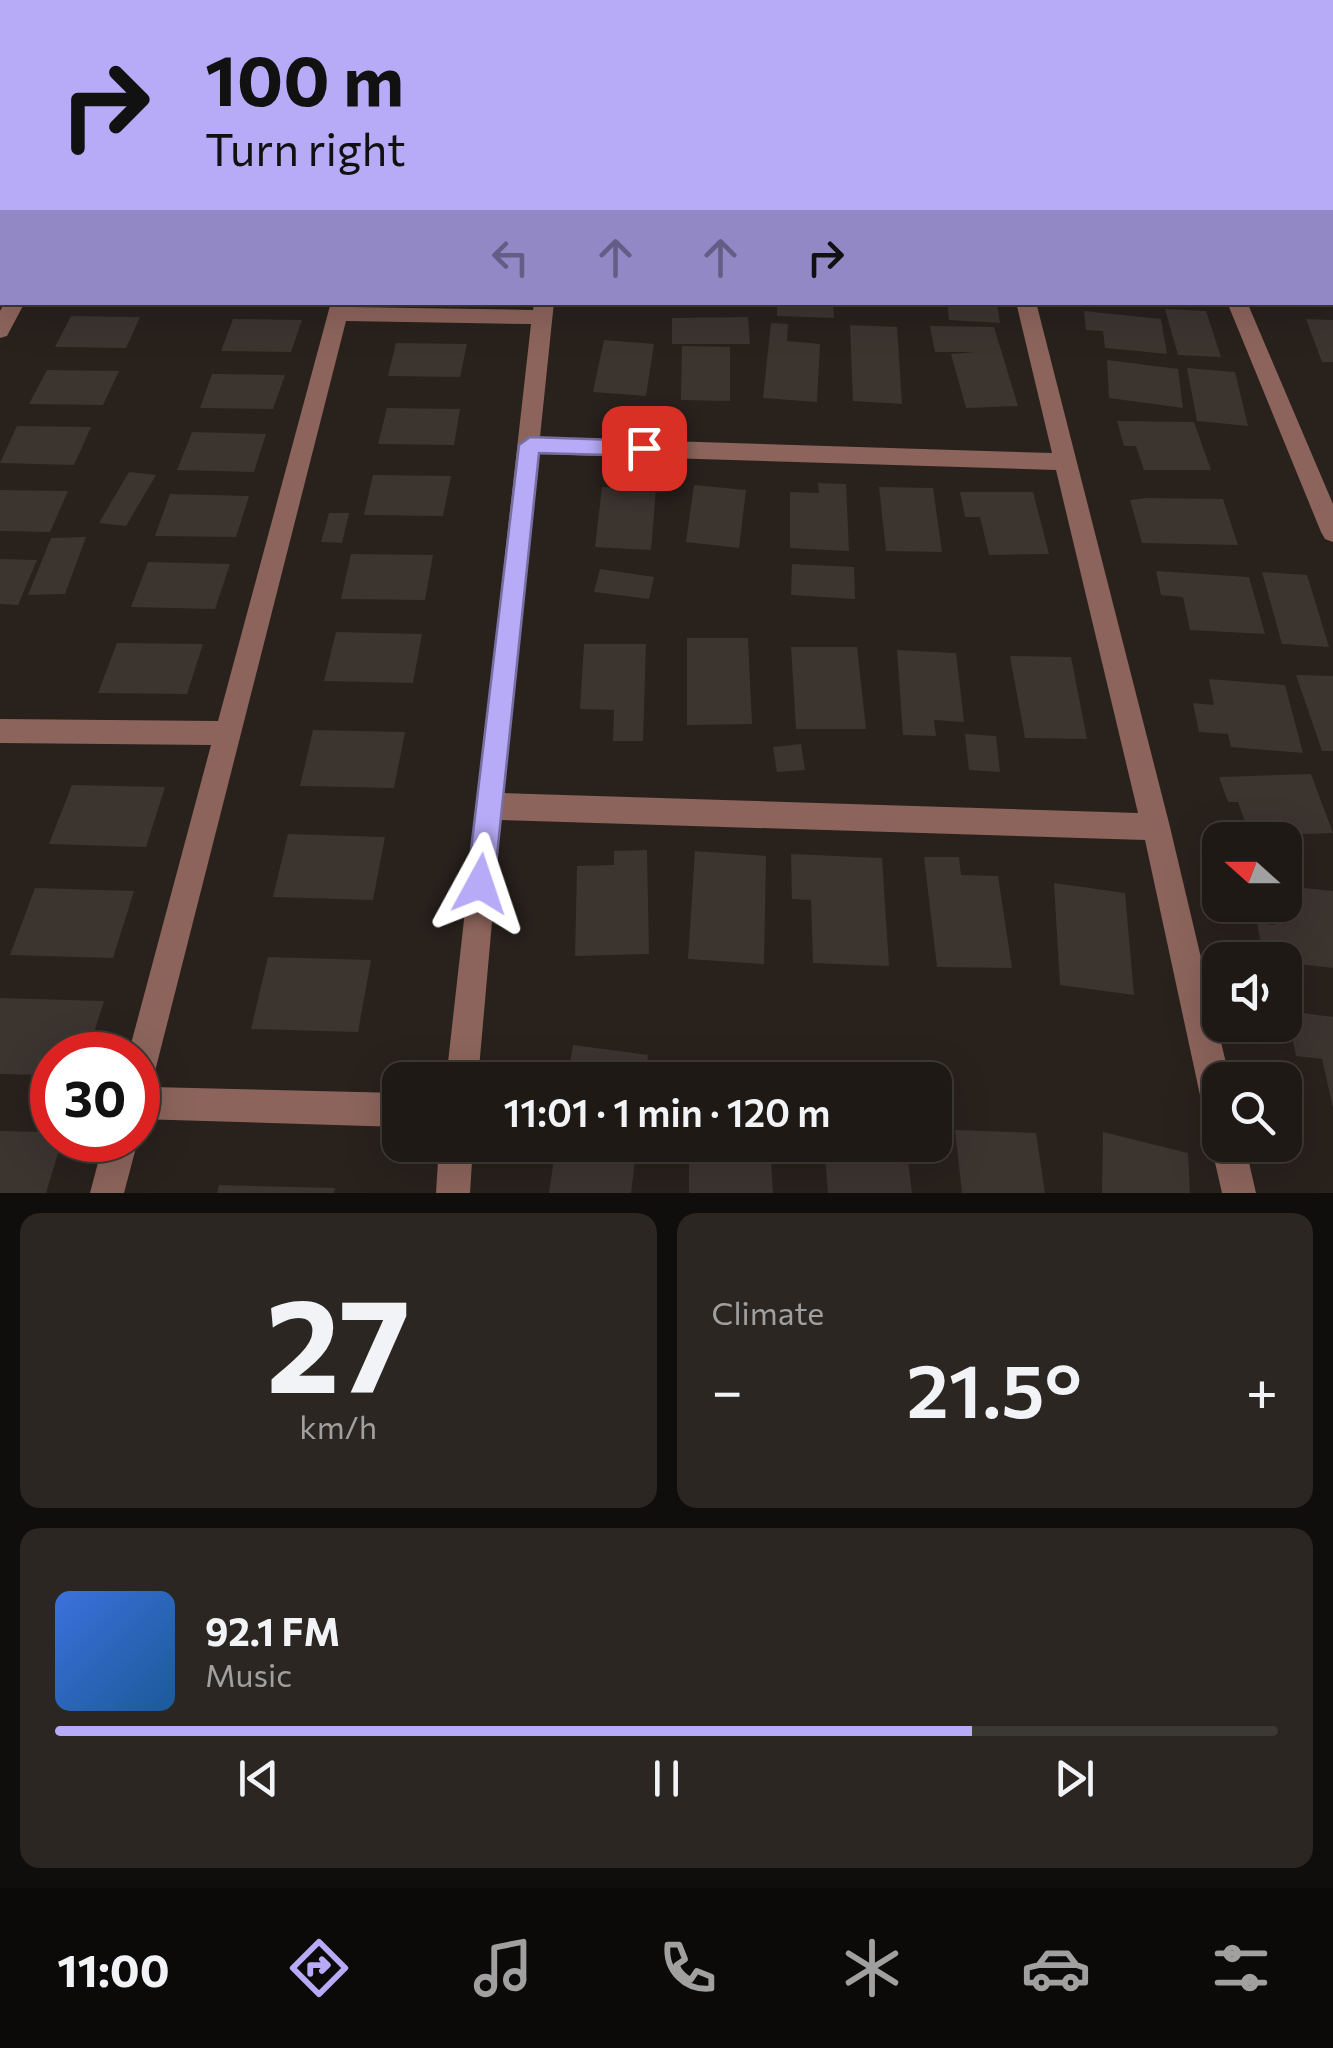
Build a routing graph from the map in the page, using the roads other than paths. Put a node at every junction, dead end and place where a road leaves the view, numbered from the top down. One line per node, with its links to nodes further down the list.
1 (13, 305): 6 (street)
2 (1027, 305): 8 (street)
3 (1238, 305): 9 (street)
4 (340, 308): 5 (street); 11 (street)
5 (544, 310): 7 (street)
6 (1, 328)
7 (530, 445): 8 (street); 12 (street)
8 (1064, 462): 13 (street)
9 (1333, 532)
10 (0, 731): 11 (street)
11 (228, 733): 14 (street)
12 (488, 806): 13 (street); 15 (street)
13 (1156, 827): 16 (street)
14 (150, 1032)
15 (464, 1062)
16 (1209, 1062)
17 (160, 1104): 18 (street)
18 (382, 1110)
19 (115, 1162): 22 (street)
20 (455, 1162): 23 (street)
21 (1232, 1162): 24 (street)
22 (107, 1193)
23 (452, 1193)
24 (1239, 1193)

